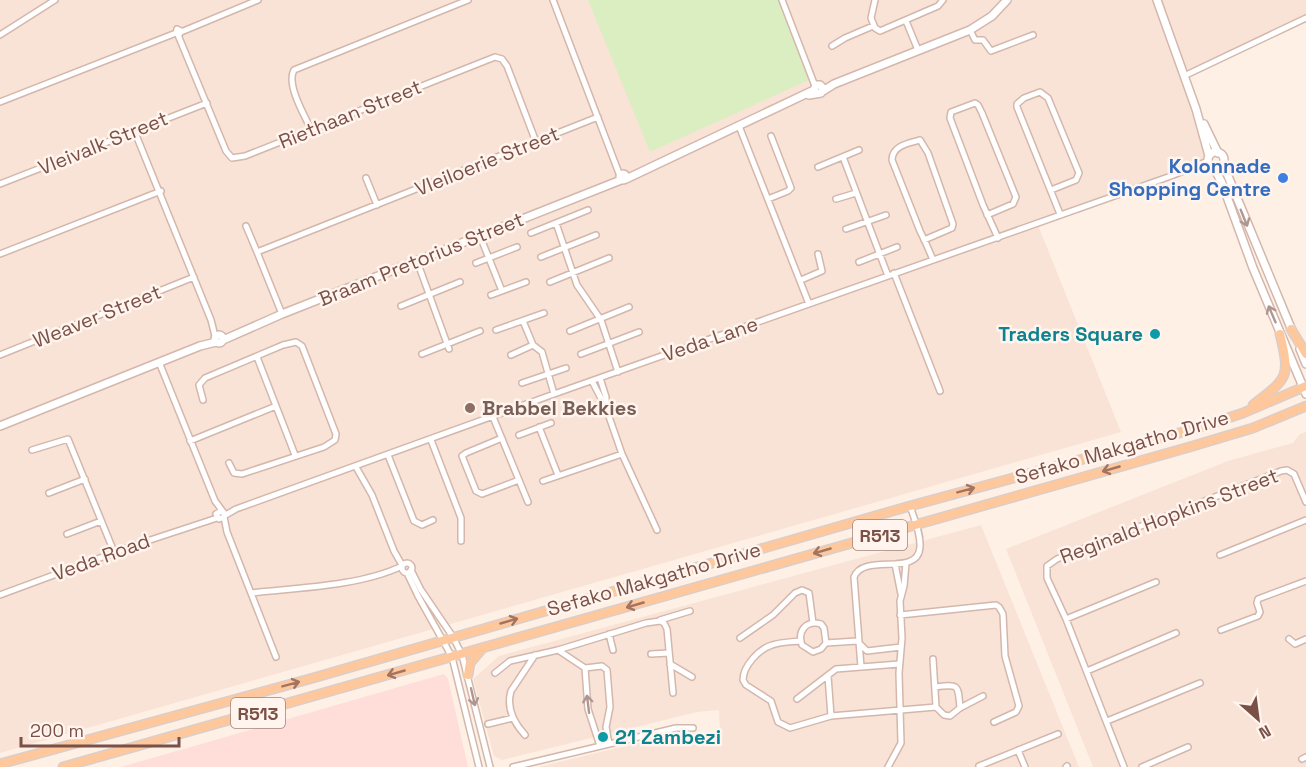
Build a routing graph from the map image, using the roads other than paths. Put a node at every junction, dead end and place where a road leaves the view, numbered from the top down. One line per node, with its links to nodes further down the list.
1 (55, 0): 10 (street)
2 (258, 0): 15 (street)
3 (468, 0): 27 (street)
4 (553, 0): 25 (street)
5 (782, 0): 21 (street)
6 (875, 0): 13 (street)
7 (943, 0): 12 (street)
8 (1007, 0): 14 (street, Braam Pretorius Street)
9 (1157, 0): 20 (street)
10 (44, 3): 16 (street)
11 (1306, 18): 20 (street)
12 (906, 21): 13 (street); 19 (street)
13 (873, 26): 18 (street)
14 (970, 30): 17 (street); 19 (street, Braam Pretorius Street)
15 (178, 32): 22 (street); 23 (street, Riethaan Street)
16 (0, 34)
17 (1033, 35)
18 (832, 46)
19 (918, 50): 21 (street, Braam Pretorius Street)
20 (1184, 76): 24 (street)
21 (818, 89): 26 (street, Braam Pretorius Street)
22 (0, 102)
23 (207, 103): 27 (street, Riethaan Street); 28 (street, Vleivalk Street)
24 (1196, 108): 32 (street); 34 (street)
25 (598, 117): 30 (street, Vleiloerie Street); 37 (street)
26 (739, 126): 37 (street, Braam Pretorius Street); 43 (street)
27 (311, 129): 30 (street, Riethaan Street)
28 (134, 130): 39 (street, Vleivalk Street); 41 (street)
29 (771, 136): 43 (street)
30 (536, 142): 45 (street, Vleiloerie Street)
31 (859, 150): 33 (street)
32 (1218, 153): 34 (street); 35 (street)
33 (843, 157): 36 (street); 42 (street)
34 (1211, 163): 35 (street); 48 (street, Veda Lane); 95 (street, one-way to 34)
35 (1222, 164): 90 (street, one-way to 90)
36 (818, 167)
37 (623, 177): 56 (street, Braam Pretorius Street)
38 (366, 178): 45 (street)
39 (0, 184)
40 (1051, 190): 40 (street); 48 (street)
41 (160, 191): 63 (street); 75 (street)
42 (856, 193): 44 (street); 51 (street)
43 (768, 199): 76 (street)
44 (837, 199)
45 (377, 205): 62 (street, Vleiloerie Street)
46 (588, 210): 50 (street)
47 (886, 214): 51 (street)
48 (1060, 214): 57 (street, Veda Lane)
49 (987, 215): 49 (street); 57 (street)
50 (556, 222): 54 (street); 60 (street)
51 (866, 222): 53 (street); 64 (street)
52 (246, 226): 62 (street)
53 (846, 229)
54 (531, 233)
55 (596, 235): 60 (street)
56 (480, 236): 68 (street); 70 (street, Braam Pretorius Street)
57 (998, 238): 69 (street, Veda Lane)
58 (924, 240): 58 (street); 69 (street)
59 (517, 247): 68 (street)
60 (564, 247): 66 (street); 73 (street)
61 (897, 247): 64 (street)
62 (257, 252): 87 (street)
63 (0, 254)
64 (879, 254): 71 (street); 74 (street)
65 (818, 255): 76 (street)
66 (541, 257)
67 (609, 258): 73 (street)
68 (489, 259): 72 (street); 80 (street)
69 (933, 260): 74 (street, Veda Lane)
70 (417, 261): 81 (street); 87 (street, Braam Pretorius Street)
71 (859, 261)
72 (476, 263)
73 (573, 273): 79 (street); 88 (street)
74 (891, 274): 83 (street, Veda Lane); 115 (street)
75 (194, 277): 96 (street); 100 (street, Weaver Street)
76 (801, 280): 83 (street)
77 (460, 282): 81 (street)
78 (526, 282): 80 (street)
79 (550, 282)
80 (502, 291): 82 (street)
81 (428, 295): 84 (street); 99 (street)
82 (491, 295)
83 (809, 304): 109 (street, Veda Lane)
84 (400, 306)
85 (628, 307): 88 (street)
86 (544, 313): 89 (street)
87 (282, 314): 96 (street, Braam Pretorius Street)
88 (601, 320): 93 (street); 97 (street)
89 (523, 321): 92 (street); 98 (street)
90 (1291, 329): 103 (main road); 107 (street)
91 (480, 330): 99 (street)
92 (496, 330)
93 (570, 331)
94 (639, 332): 97 (street)
95 (1280, 334): 114 (street); 121 (main road)
96 (218, 338): 106 (street)
97 (608, 344): 102 (street); 109 (street)
98 (533, 345): 104 (street); 110 (street)
99 (448, 346): 101 (street)
100 (0, 354)
101 (422, 354)
102 (582, 354)
103 (1306, 354)
104 (511, 355)
105 (257, 357): 117 (street); 118 (street); 132 (street)
106 (159, 363): 124 (street); 129 (street)
107 (1306, 364)
108 (566, 368): 110 (street)
109 (618, 372): 111 (street, Veda Lane)
110 (548, 374): 113 (street); 116 (street)
111 (600, 378): 112 (street, Veda Lane); 120 (street)
112 (592, 381): 116 (street, Veda Lane); 120 (street)
113 (522, 383)
114 (1305, 389): 121 (main road, Sefako Makgatho Drive / R513)
115 (940, 391)
116 (554, 394): 122 (street, Veda Lane)
117 (203, 400)
118 (276, 406): 129 (street); 132 (street)
119 (1306, 406): 149 (main road, Sefako Makgatho Drive / R513, one-way to 149)
120 (606, 408): 131 (street)
121 (1243, 413): 143 (main road, Sefako Makgatho Drive / R513, one-way to 121)
122 (493, 417): 127 (street); 128 (street, Veda Lane)
123 (551, 423): 125 (street)
124 (0, 426)
125 (539, 427): 126 (street); 136 (street)
126 (519, 435)
127 (502, 438): 138 (street); 138 (street)
128 (430, 440): 133 (street, Veda Lane); 152 (street)
129 (190, 441): 145 (street)
130 (32, 450): 137 (street)
131 (622, 454): 136 (street); 150 (street)
132 (295, 455): 134 (street)
133 (388, 455): 135 (street, Veda Lane); 146 (street)
134 (229, 463)
135 (356, 466): 144 (street, Veda Lane); 157 (street)
136 (558, 475): 139 (street)
137 (85, 479): 140 (street); 148 (street)
138 (519, 480): 141 (street)
139 (543, 481)
140 (49, 494)
141 (528, 502)
142 (1306, 502): 165 (street, Reginald Hopkins Street)
143 (910, 506): 149 (street); 171 (main road, Sefako Makgatho Drive / R513, one-way to 143)
144 (236, 509): 145 (street, Veda Road)
145 (220, 515): 153 (street, Veda Road); 160 (street)
146 (433, 520)
147 (1306, 520): 154 (street)
148 (102, 521): 151 (street); 153 (street)
149 (916, 525): 155 (street); 178 (main road, Sefako Makgatho Drive / R513, one-way to 178)
150 (657, 530)
151 (67, 534)
152 (461, 541)
153 (114, 552): 162 (street, Veda Road)
154 (1220, 555)
155 (906, 563): 156 (street); 161 (street)
156 (896, 564): 161 (street); 177 (street)
157 (405, 567): 160 (street); 171 (street); 171 (street)
158 (1306, 581): 168 (street)
159 (1156, 582): 165 (street)
160 (251, 593): 187 (street)
161 (901, 594): 164 (street)
162 (0, 595)
163 (690, 611): 166 (street)
164 (900, 615): 180 (street); 210 (street)
165 (1066, 619): 195 (street)
166 (655, 621): 170 (street); 183 (street)
167 (813, 623): 172 (street); 175 (street); 176 (street)
168 (1221, 630)
169 (1176, 633): 195 (street)
170 (609, 634): 179 (street); 182 (street)
171 (448, 638): 185 (street); 188 (street); 220 (main road, Sefako Makgatho Drive / R513, one-way to 171)
172 (740, 639)
173 (1289, 639): 174 (street)
174 (1306, 639)
175 (801, 641): 176 (street); 208 (street)
176 (826, 643): 177 (street)
177 (860, 644): 180 (street); 193 (street)
178 (490, 646): 185 (main road, Sefako Makgatho Drive / R513); 197 (main road)
179 (571, 646): 181 (street); 190 (street)
180 (901, 647): 192 (street)
181 (558, 650): 186 (street); 190 (street)
182 (613, 650)
183 (669, 653): 184 (street); 191 (street)
184 (651, 654)
185 (462, 655): 188 (main road, Sefako Makgatho Drive / R513); 197 (street)
186 (535, 655): 196 (street); 209 (street)
187 (276, 657)
188 (452, 657): 222 (main road, Sefako Makgatho Drive / R513, one-way to 222); 223 (street)
189 (933, 658): 201 (street)
190 (571, 660): 194 (street)
191 (670, 664): 199 (street); 202 (street)
192 (899, 664): 193 (street); 207 (street)
193 (861, 666): 198 (street)
194 (585, 668): 216 (street); 217 (street, one-way to 194)
195 (1087, 670): 211 (street)
196 (495, 672)
197 (468, 675): 224 (street, one-way to 224)
198 (828, 676): 204 (street); 208 (street)
199 (692, 677)
200 (1200, 683): 211 (street)
201 (935, 687): 205 (street); 206 (street)
202 (673, 693)
203 (983, 696): 206 (street)
204 (797, 699)
205 (936, 707): 206 (street); 207 (street)
206 (960, 708)
207 (901, 710): 208 (street); 226 (street)
208 (831, 716)
209 (513, 718): 212 (street); 215 (street)
210 (994, 722)
211 (1107, 722): 228 (street)
212 (488, 724)
213 (693, 728): 216 (street)
214 (1058, 734): 219 (street)
215 (525, 735)
216 (609, 744): 217 (street)
217 (600, 746): 225 (street)
218 (1188, 747): 229 (street)
219 (1018, 750): 221 (street); 227 (street)
220 (0, 764)
221 (978, 766)
222 (63, 767)
223 (479, 767)
224 (490, 767)
225 (513, 767)
226 (888, 767)
227 (1025, 767)
228 (1124, 767)
229 (1142, 767)

